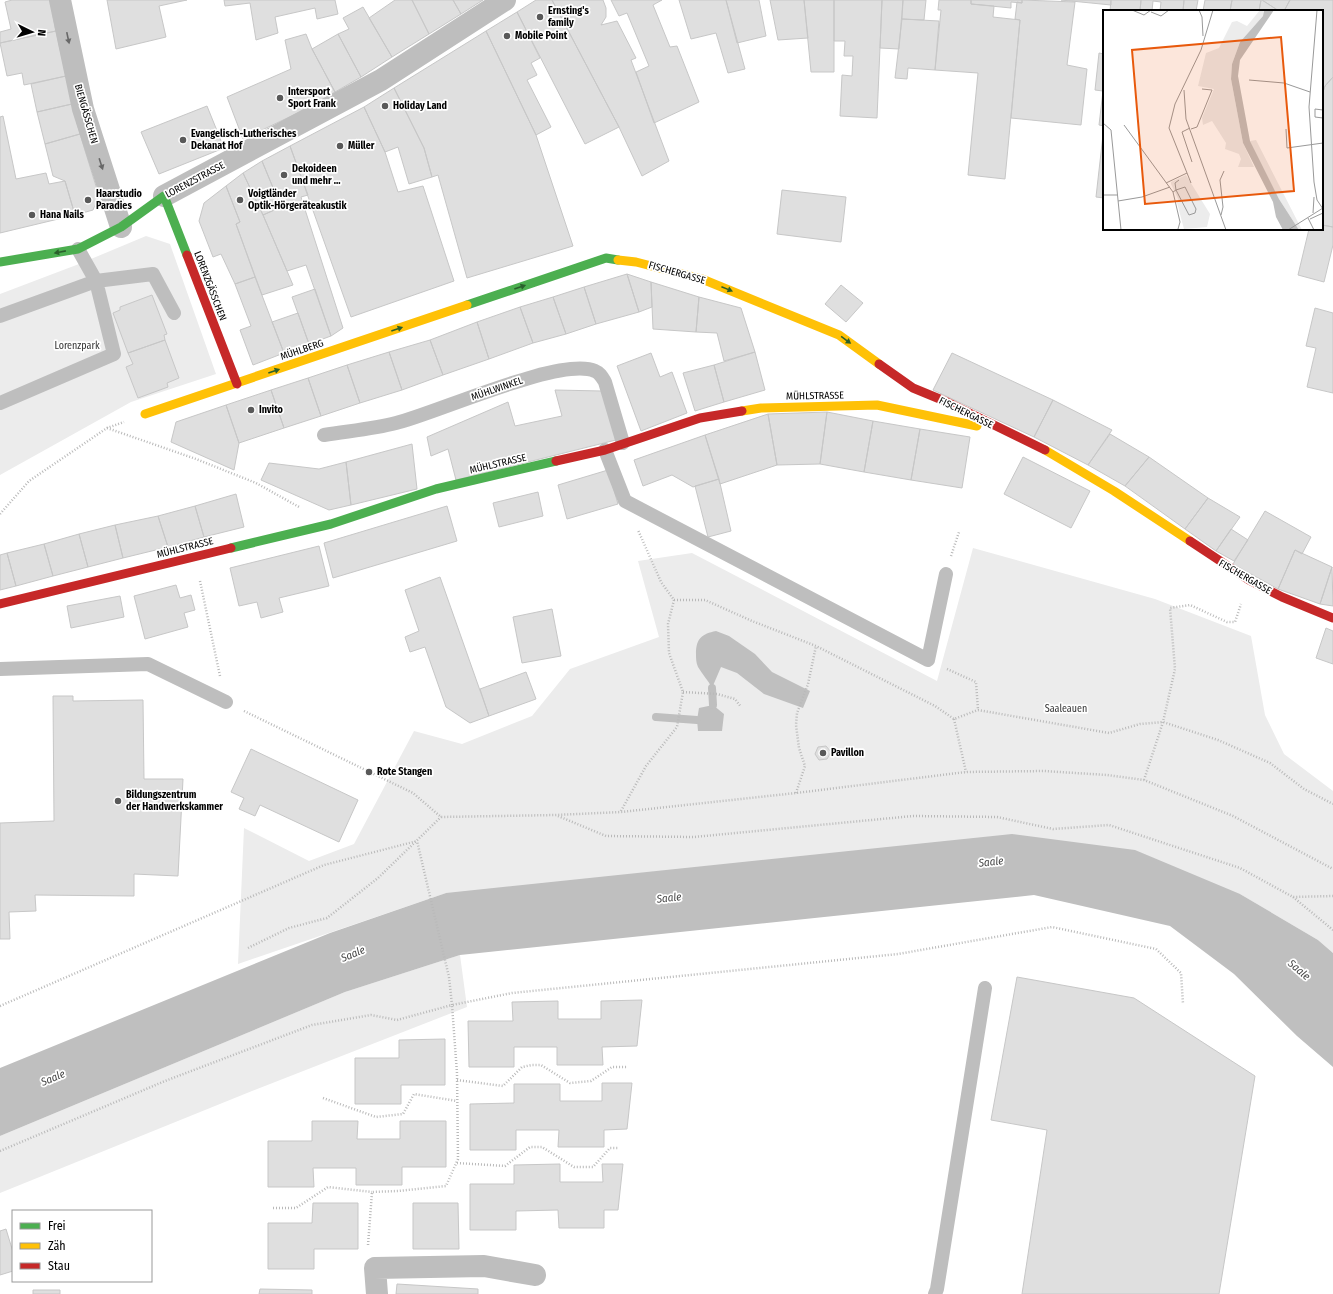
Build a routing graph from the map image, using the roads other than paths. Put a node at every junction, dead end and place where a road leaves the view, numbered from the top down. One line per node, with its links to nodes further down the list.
1 (60, 0): 4 (street, BIENGÄSSCHEN, one-way to 4)
2 (505, 0): 3 (street, LORENZSTRASSE)
3 (164, 196): 4 (street, LORENZSTRASSE); 11 (street, LORENZGÄSSCHEN)
4 (121, 226): 5 (street, LORENZSTRASSE)
5 (78, 249): 6 (street, LORENZSTRASSE, one-way to 6); 8 (lane)
6 (0, 262)
7 (636, 262): 11 (street, MÜHLBERG, one-way to 7); 14 (street, FISCHERGASSE, one-way to 14)
8 (96, 281): 9 (lane); 10 (lane); 12 (lane)
9 (174, 313)
10 (0, 316)
11 (237, 384): 13 (street, MÜHLBERG)
12 (0, 402)
13 (145, 414)
14 (1006, 432): 16 (street, MÜHLSTRASSE); 19 (street, FISCHERGASSE)
15 (324, 435): 16 (lane, MÜHLWINKEL)
16 (622, 444): 17 (street, MÜHLSTRASSE)
17 (605, 450): 18 (lane); 20 (street, MÜHLSTRASSE)
18 (946, 574)
19 (1282, 597): 21 (street, FISCHERGASSE); 22 (street, FISCHERGASSE)
20 (0, 604)
21 (1333, 610)
22 (1333, 618)
23 (0, 670): 24 (lane)
24 (226, 702)
25 (985, 988): 28 (lane)
26 (535, 1275): 27 (street)
27 (377, 1294)
28 (935, 1294)

